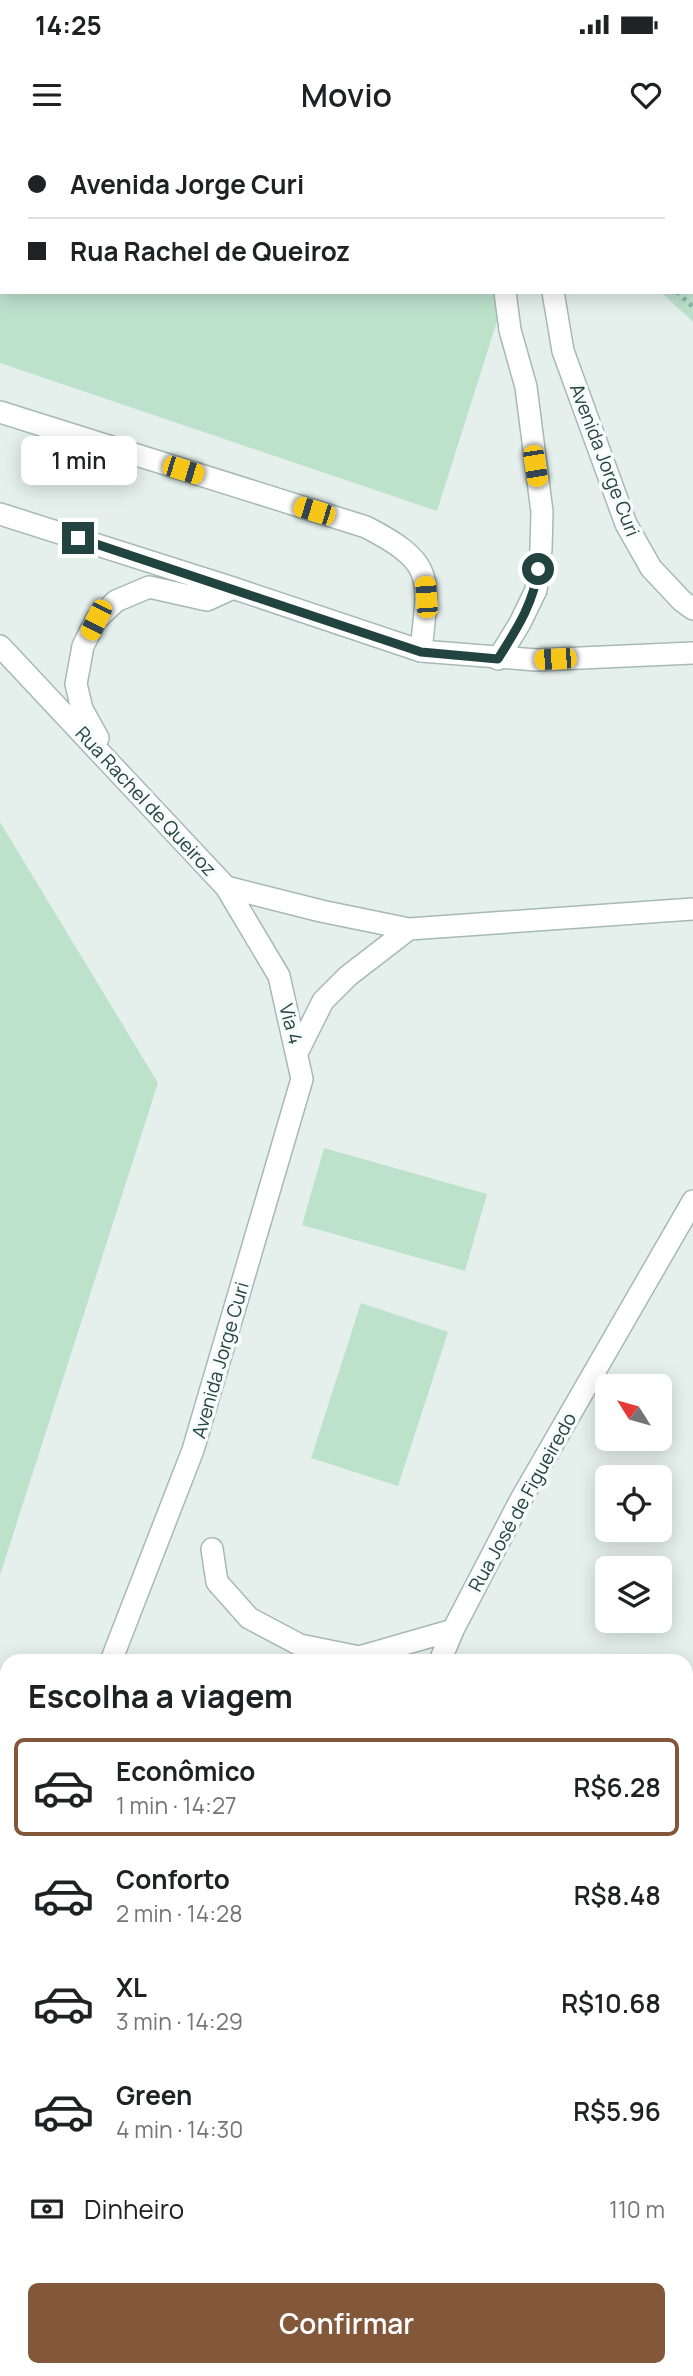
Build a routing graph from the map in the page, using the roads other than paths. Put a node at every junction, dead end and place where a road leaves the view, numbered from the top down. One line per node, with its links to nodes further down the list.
1 (505, 294): 10 (street)
2 (553, 294): 6 (street, Avenida Jorge Curi)
3 (0, 412): 8 (street)
4 (0, 514): 5 (street)
5 (233, 588): 8 (street); 11 (street)
6 (693, 610)
7 (0, 646): 11 (street, Rua Rachel de Queiroz)
8 (421, 652): 10 (street)
9 (693, 653): 10 (street)
10 (498, 659)
11 (111, 764): 12 (street, Rua Rachel de Queiroz)
12 (226, 887): 14 (street, Rua Rachel de Queiroz); 15 (street, Via 4)
13 (693, 909): 14 (street, Rua Rachel de Queiroz)
14 (409, 929): 15 (street, Via 4)
15 (297, 1053): 19 (street, Avenida Jorge Curi)
16 (693, 1201): 18 (street, Rua José de Figueiredo)
17 (212, 1549): 20 (street)
18 (453, 1630): 21 (street); 22 (street, Rua José de Figueiredo)
19 (114, 1654)
20 (344, 1654)
21 (369, 1654)
22 (443, 1654)

